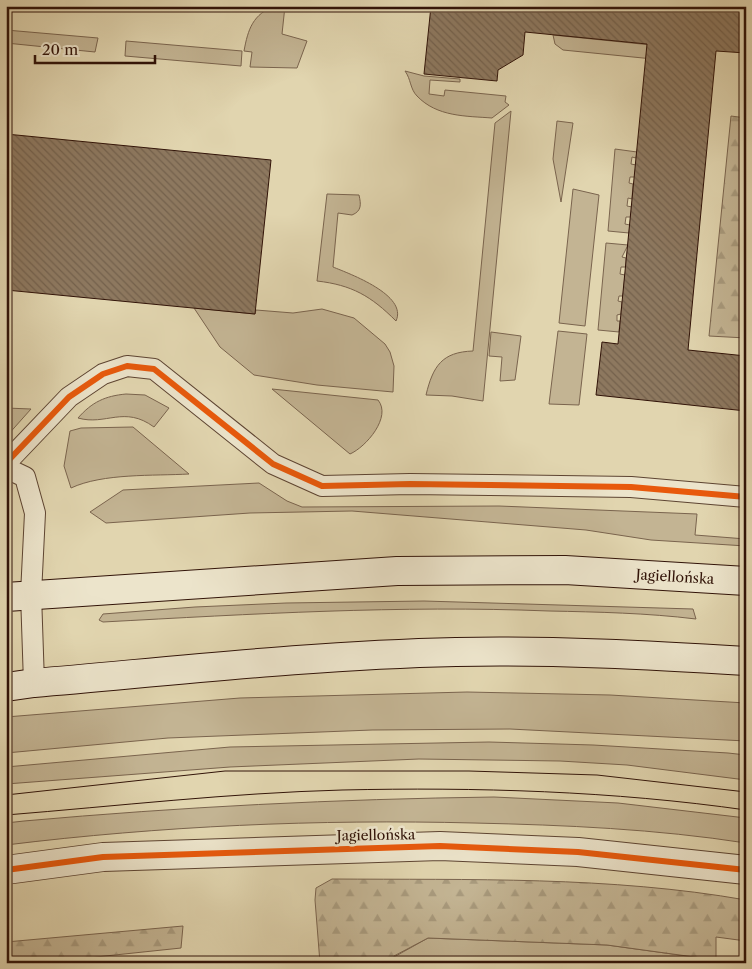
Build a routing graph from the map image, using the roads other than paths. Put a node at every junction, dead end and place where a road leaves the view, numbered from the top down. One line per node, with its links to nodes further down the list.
1 (6, 463): 3 (lane)
2 (6, 468): 5 (lane)
3 (746, 497)
4 (746, 581): 5 (main road, Jagiellońska)
5 (19, 595): 7 (lane)
6 (746, 661): 7 (main road)
7 (34, 683): 8 (main road)
8 (6, 687)
9 (6, 870): 10 (main road, Jagiellońska)
10 (746, 870)

